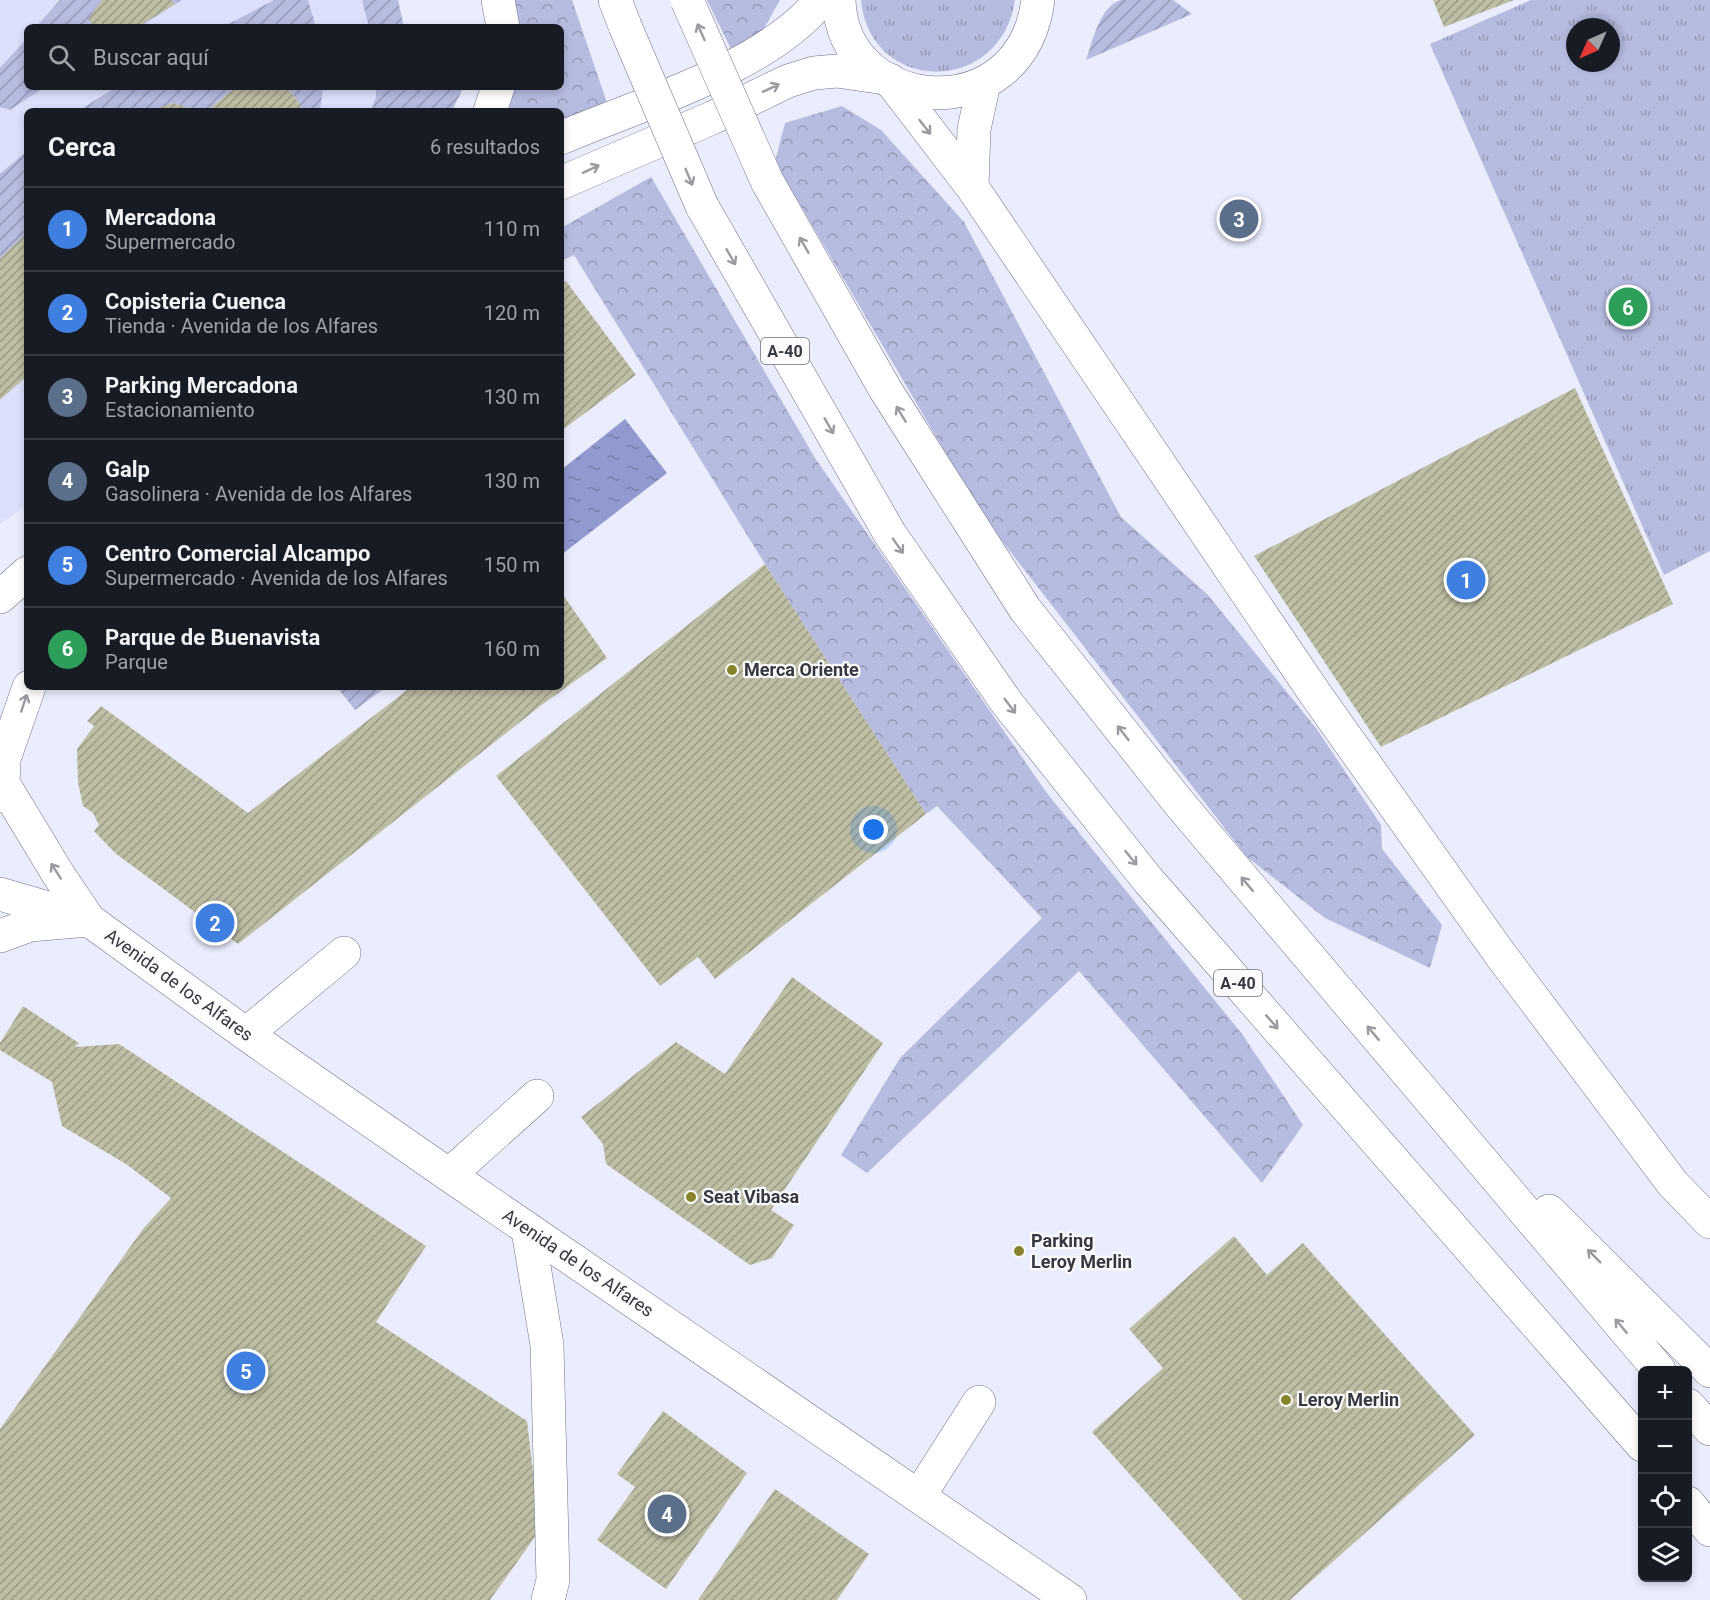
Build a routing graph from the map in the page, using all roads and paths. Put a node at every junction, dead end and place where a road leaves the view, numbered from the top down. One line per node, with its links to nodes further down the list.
1 (498, 0): 7 (main road)
2 (687, 0): 24 (main road, one-way to 2, bridge)
3 (821, 0): 12 (main road)
4 (840, 0): 8 (main road)
5 (1041, 4): 9 (main road)
6 (620, 13): 34 (main road, A-40, one-way to 34, bridge)
7 (502, 24)
8 (887, 79): 9 (main road); 13 (main road, one-way to 8); 14 (main road, one-way to 14)
9 (984, 83): 14 (main road)
10 (497, 90): 11 (main road)
11 (491, 108)
12 (564, 137)
13 (564, 182)
14 (972, 187): 27 (main road)
15 (24, 576): 16 (main road)
16 (0, 597)
17 (28, 690): 18 (main road, one-way to 17)
18 (2, 770): 20 (main road, one-way to 18)
19 (0, 894): 20 (main road)
20 (89, 920): 21 (main road); 23 (main road, Avenida de los Alfares)
21 (0, 936)
22 (344, 953): 23 (main road)
23 (246, 1034): 26 (main road, Avenida de los Alfares)
24 (1396, 1060): 29 (main road, one-way to 24); 30 (main road, one-way to 24)
25 (537, 1096): 26 (main road)
26 (448, 1175): 28 (main road, Avenida de los Alfares)
27 (1710, 1222)
28 (528, 1230): 35 (main road, Avenida de los Alfares); 40 (main road)
29 (1655, 1366)
30 (1710, 1371)
31 (979, 1402): 35 (main road)
32 (1692, 1410): 33 (main road)
33 (1710, 1430)
34 (1638, 1442)
35 (919, 1496): 41 (main road, Avenida de los Alfares)
36 (1692, 1499): 38 (main road)
37 (1692, 1508): 39 (main road)
38 (1710, 1519)
39 (1710, 1530)
40 (548, 1600)
41 (1071, 1600)

